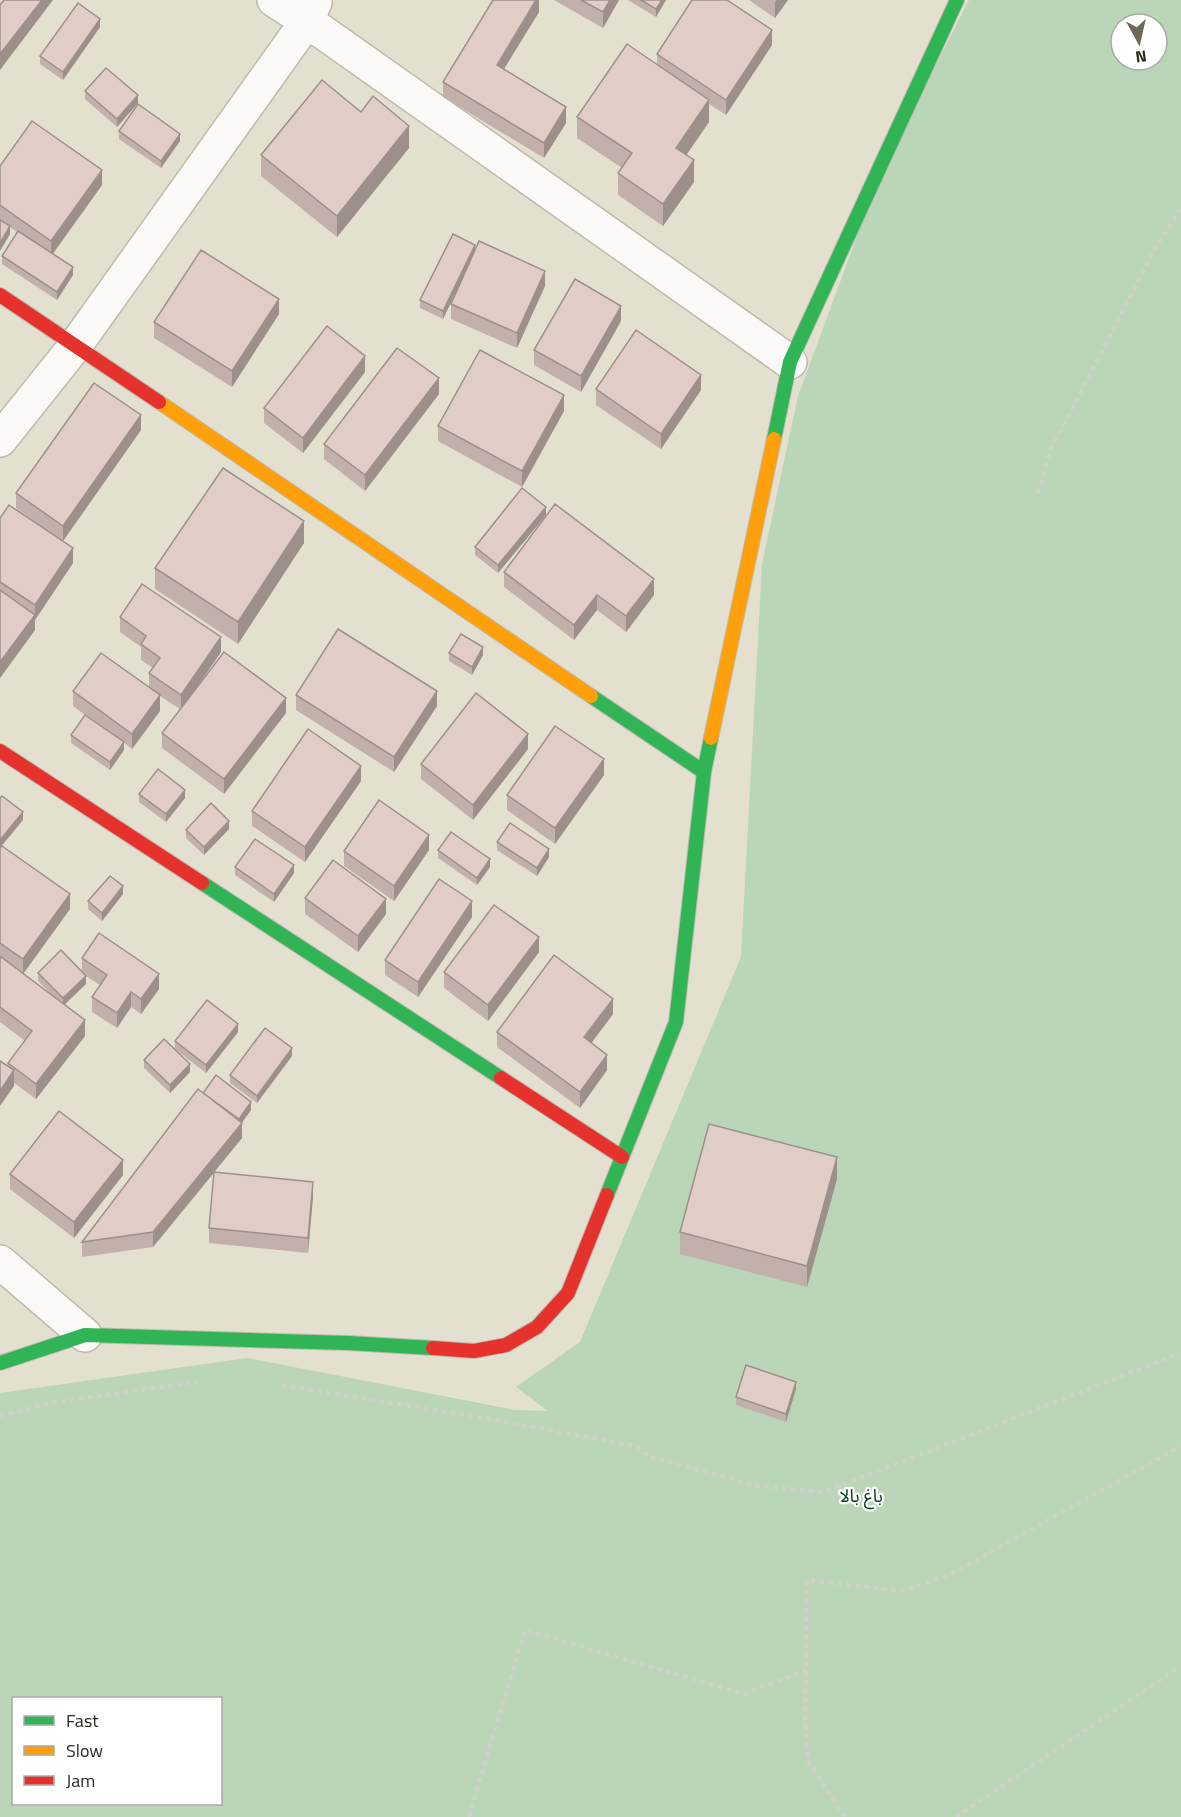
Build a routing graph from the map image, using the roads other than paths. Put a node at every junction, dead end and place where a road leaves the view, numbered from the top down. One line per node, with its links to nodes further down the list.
1 (274, 0): 3 (street)
2 (957, 0): 6 (street)
3 (311, 11): 5 (street); 6 (street)
4 (0, 295): 5 (street)
5 (75, 346): 7 (street); 9 (street)
6 (790, 362): 9 (street)
7 (0, 440)
8 (0, 751): 10 (street)
9 (704, 772): 10 (street)
10 (622, 1157): 12 (street)
11 (0, 1262): 12 (street)
12 (85, 1335): 13 (street)
13 (0, 1363)

